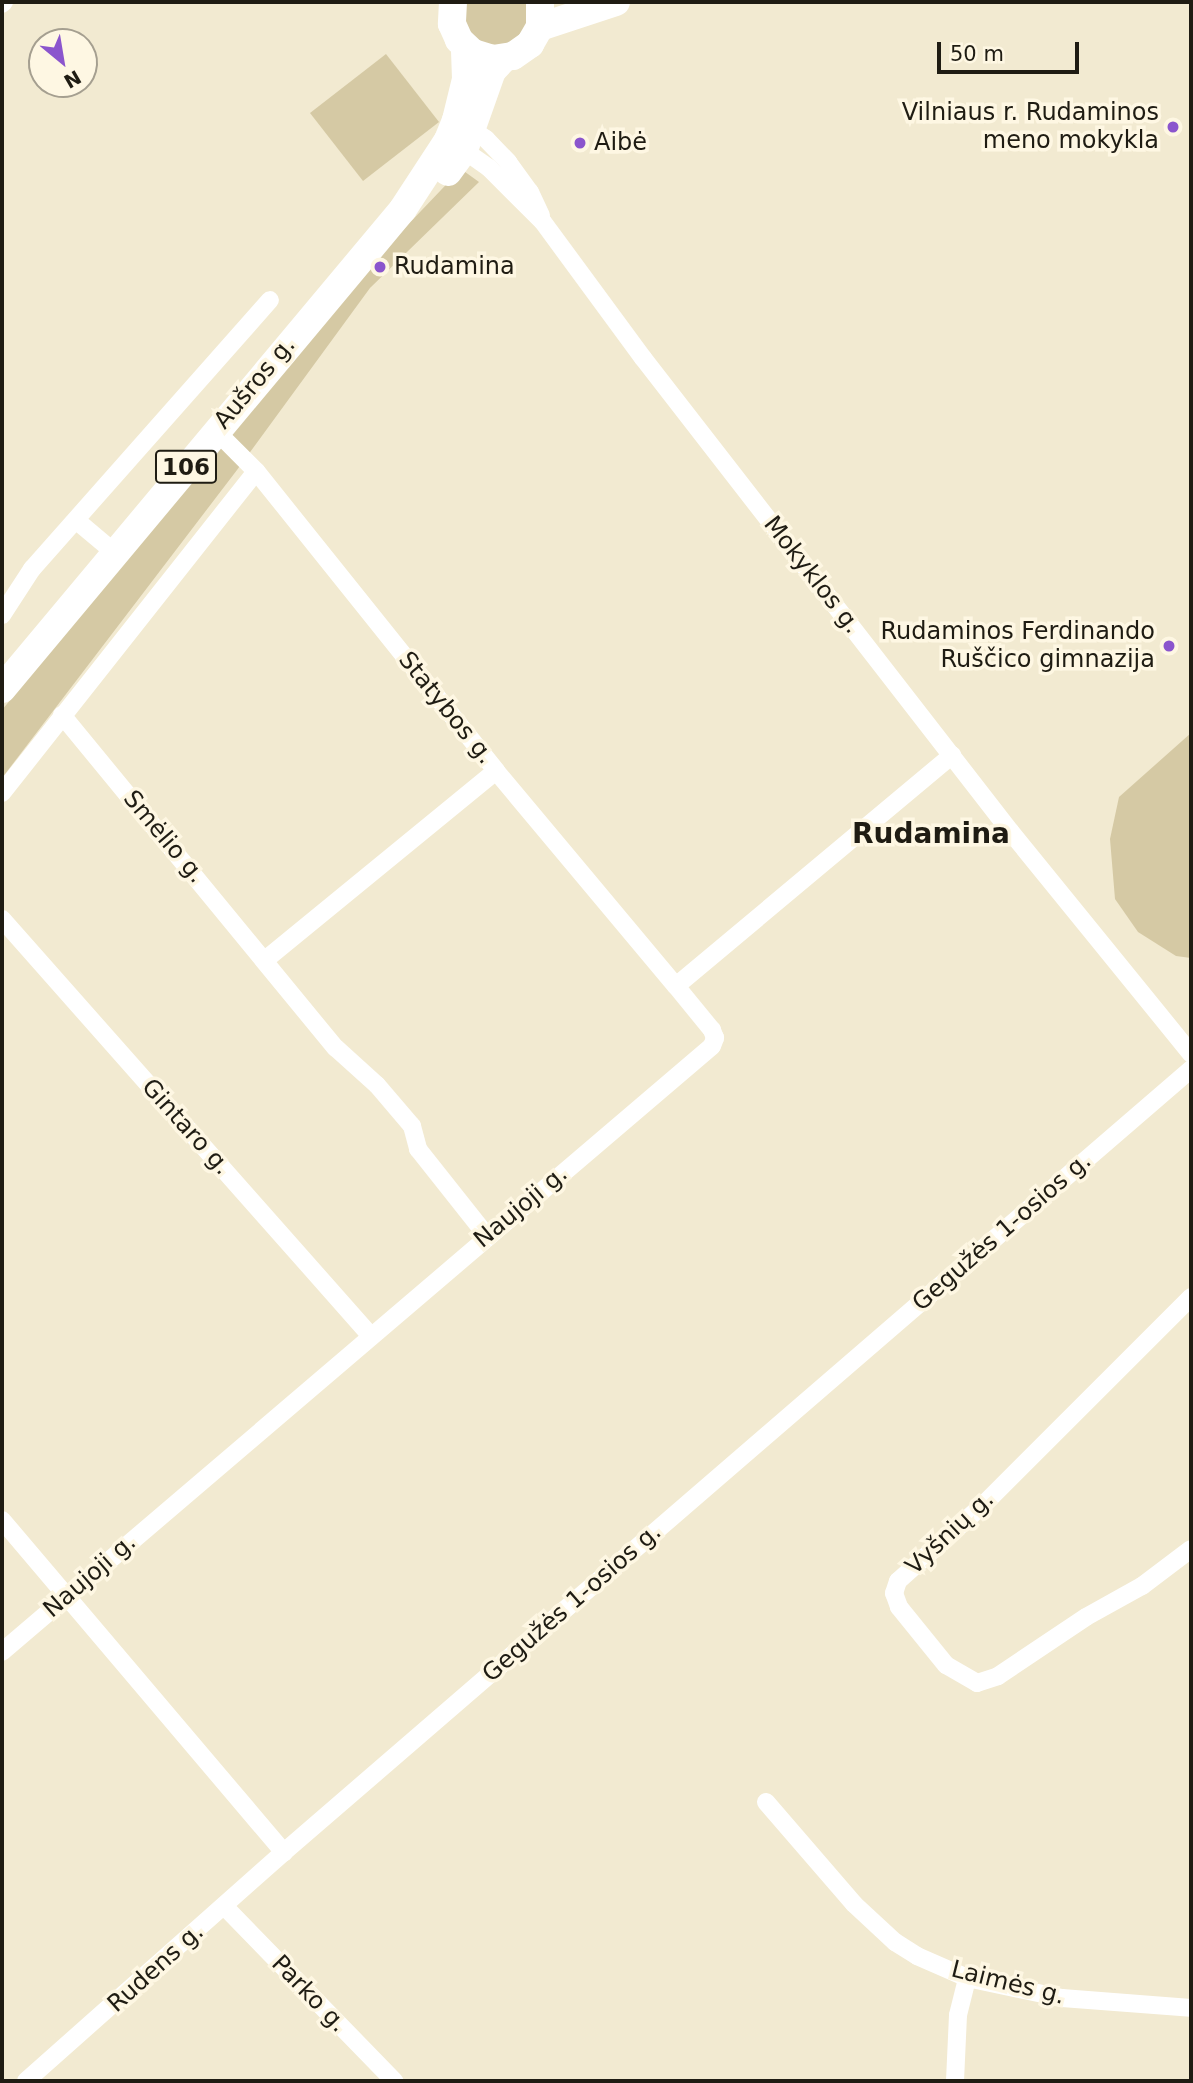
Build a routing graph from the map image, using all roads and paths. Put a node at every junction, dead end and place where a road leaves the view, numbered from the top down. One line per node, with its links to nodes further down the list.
1 (453, 2): 4 (main road, 106)
2 (616, 2): 3 (main road, 106)
3 (540, 14): 5 (main road, 106)
4 (466, 47): 5 (main road); 6 (main road, Aušros g. / 106)
5 (503, 58): 6 (main road, Aušros g. / 106)
6 (460, 135): 8 (main road, Aušros g. / 106); 15 (street, Mokyklos g.)
7 (270, 300): 10 (street)
8 (216, 431): 9 (street, Statybos g.); 11 (main road, Aušros g. / 106)
9 (256, 471): 14 (street); 16 (street, Statybos g.)
10 (77, 521): 11 (street); 12 (street)
11 (115, 552): 13 (main road, Aušros g. / 106)
12 (2, 615)
13 (2, 689)
14 (62, 715): 17 (street); 19 (street, Smėlio g.)
15 (952, 755): 20 (street); 21 (street, Mokyklos g.)
16 (496, 771): 19 (street); 20 (street, Statybos g.)
17 (2, 793)
18 (2, 919): 25 (street, Gintaro g.)
19 (265, 960): 23 (street, Smėlio g.)
20 (676, 986): 23 (street, Naujoji g.)
21 (1191, 1054)
22 (1191, 1069): 31 (street, Gegužės 1-osios g.)
23 (487, 1236): 25 (street, Naujoji g.)
24 (1191, 1297): 27 (street, Vyšnių g.)
25 (370, 1335): 28 (street, Naujoji g.)
26 (2, 1520): 28 (street)
27 (1191, 1549)
28 (68, 1596): 29 (street, Naujoji g.); 31 (street)
29 (2, 1652)
30 (766, 1802): 33 (street, Laimės g.)
31 (284, 1852): 32 (street, Rudens g.)
32 (225, 1907): 35 (street, Rudens g.); 36 (street, Parko g.)
33 (967, 1978): 34 (street, Laimės g.); 37 (street)
34 (1191, 2008)
35 (26, 2081)
36 (394, 2081)
37 (955, 2081)

